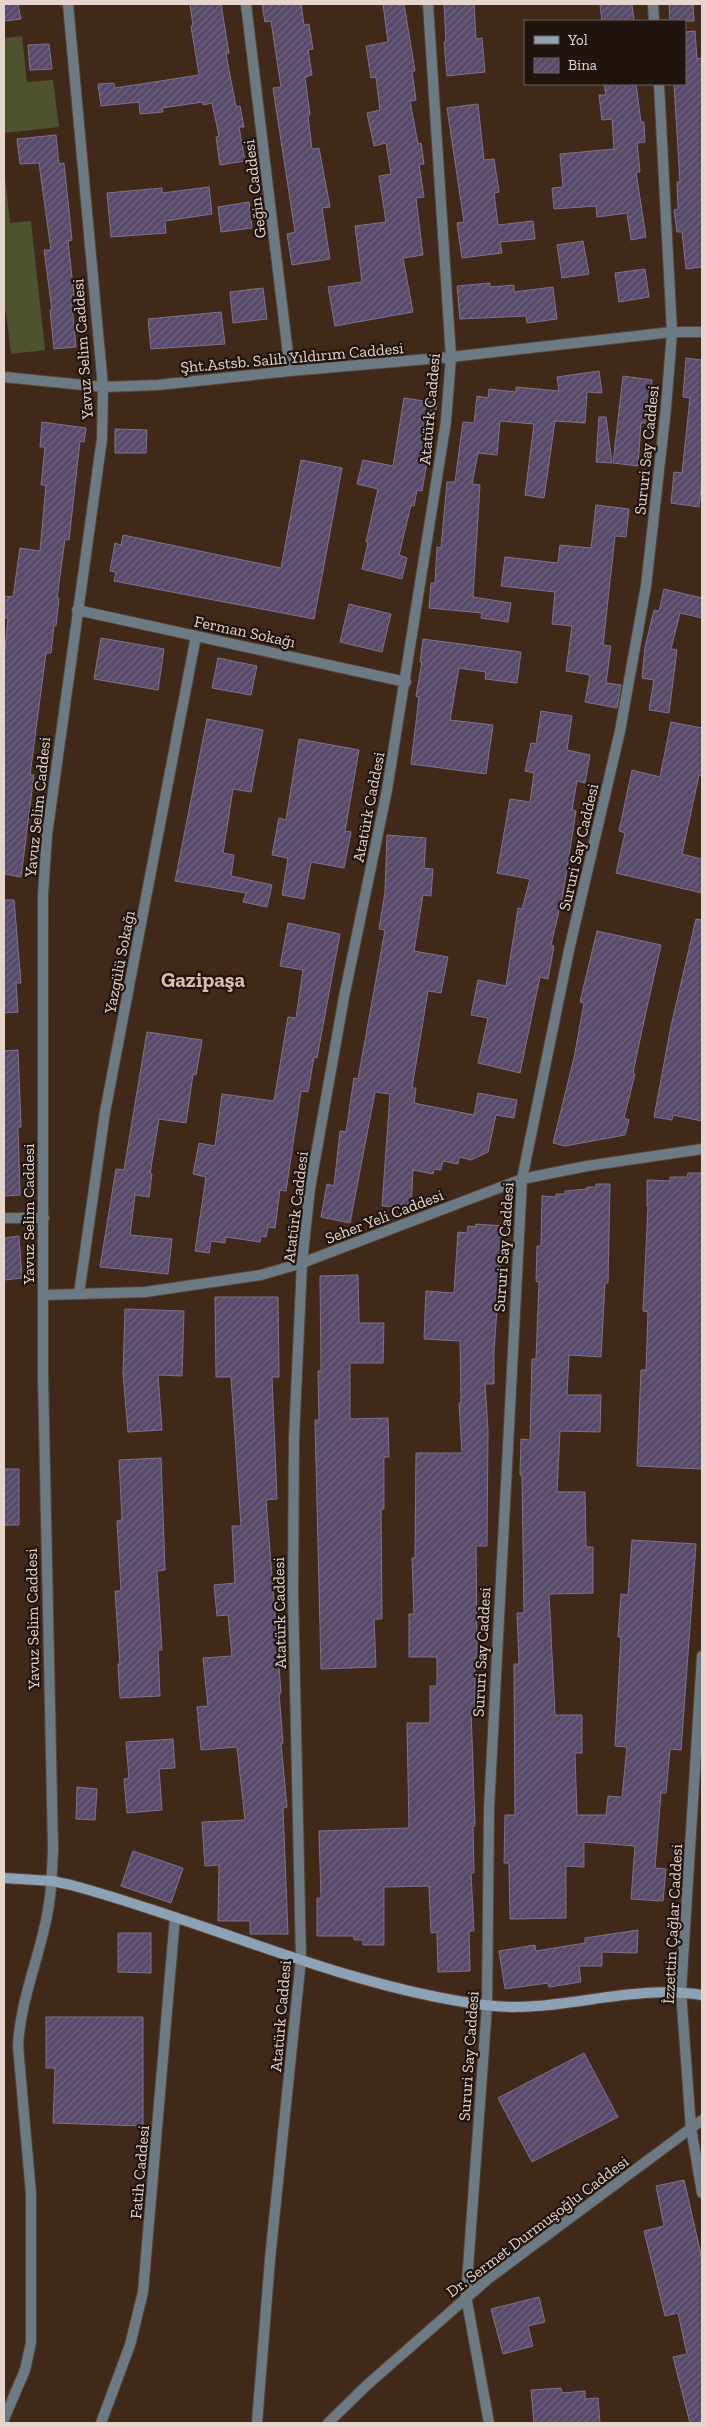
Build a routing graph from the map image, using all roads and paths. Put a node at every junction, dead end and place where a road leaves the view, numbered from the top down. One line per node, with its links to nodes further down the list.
1 (68, 4): 12 (street, Yavuz Selim Caddesi)
2 (246, 4): 10 (street, Geğin Caddesi)
3 (428, 4): 9 (street, Atatürk Caddesi)
4 (653, 4): 5 (street)
5 (654, 20)
6 (659, 85): 7 (street, Sururi Say Caddesi)
7 (672, 332): 8 (street, Şht.Astsb. Salih Yıldırım Caddesi); 9 (street, Şht.Astsb. Salih Yıldırım Caddesi); 17 (street, Sururi Say Caddesi)
8 (702, 332)
9 (451, 357): 10 (street, Şht.Astsb. Salih Yıldırım Caddesi); 15 (street, Atatürk Caddesi)
10 (290, 371): 12 (street, Şht.Astsb. Salih Yıldırım Caddesi)
11 (4, 377): 12 (street, Şht.Astsb. Salih Yıldırım Caddesi)
12 (103, 387): 13 (street, Yavuz Selim Caddesi)
13 (77, 610): 14 (street, Ferman Sokağı); 19 (street, Yavuz Selim Caddesi)
14 (196, 636): 15 (street, Ferman Sokağı); 21 (street, Yazgülü Sokağı)
15 (406, 682): 20 (street, Atatürk Caddesi)
16 (702, 1149): 17 (street, Seher Yeli Caddesi)
17 (522, 1179): 20 (street, Seher Yeli Caddesi); 30 (street, Sururi Say Caddesi)
18 (4, 1218): 19 (street)
19 (44, 1218): 22 (street, Yavuz Selim Caddesi)
20 (302, 1263): 21 (street, Seher Yeli Caddesi); 27 (street, Atatürk Caddesi)
21 (79, 1294): 22 (street, Seher Yeli Caddesi)
22 (44, 1295): 25 (street, Yavuz Selim Caddesi)
23 (702, 1656): 28 (street, İzzettin Çağlar Caddesi)
24 (4, 1878): 25 (main road)
25 (52, 1881): 26 (main road); 35 (street, Yavuz Selim Caddesi)
26 (175, 1917): 27 (main road); 36 (street, Fatih Caddesi)
27 (301, 1959): 30 (main road); 37 (street, Atatürk Caddesi)
28 (681, 1992): 29 (main road); 30 (main road); 32 (street, İzzettin Çağlar Caddesi)
29 (702, 1995)
30 (488, 2006): 34 (street, Sururi Say Caddesi)
31 (702, 2120): 32 (street, Dr. Sermet Durmuşoğlu Caddesi)
32 (691, 2128): 33 (street, İzzettin Çağlar Caddesi); 34 (street, Dr. Sermet Durmuşoğlu Caddesi)
33 (702, 2193)
34 (466, 2296): 38 (street, Dr. Sermet Durmuşoğlu Caddesi); 39 (street, Sururi Say Caddesi)
35 (4, 2419)
36 (101, 2423)
37 (256, 2423)
38 (328, 2423)
39 (489, 2423)

